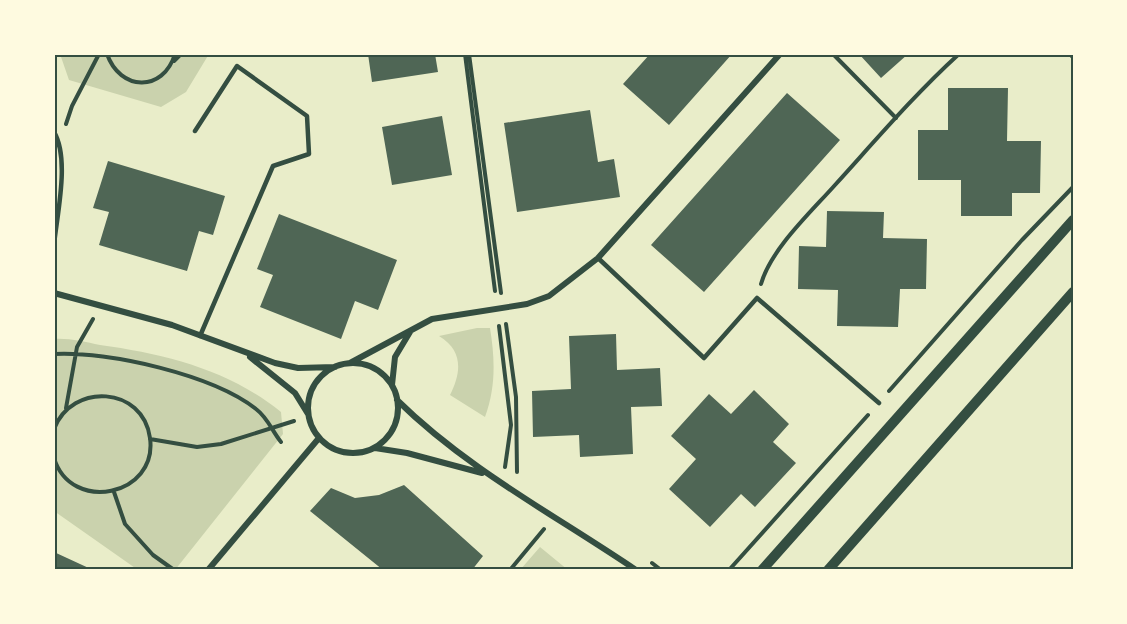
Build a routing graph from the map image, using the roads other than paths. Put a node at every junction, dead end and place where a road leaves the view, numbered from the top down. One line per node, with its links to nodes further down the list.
1 (780, 54): 6 (street)
2 (195, 131): 10 (lane)
3 (54, 132): 5 (lane)
4 (1073, 220): 23 (street)
5 (54, 245)
6 (598, 258): 9 (street); 16 (lane)
7 (1073, 292): 24 (street)
8 (54, 293): 10 (street)
9 (417, 326): 12 (street); 14 (street)
10 (200, 336): 11 (street)
11 (244, 353): 13 (street); 17 (street)
12 (350, 363): 13 (street); 14 (street)
13 (335, 367): 17 (street)
14 (392, 386): 15 (street)
15 (397, 400): 19 (street); 20 (street)
16 (879, 403)
17 (309, 416): 18 (street)
18 (319, 438): 19 (street); 21 (street)
19 (375, 448): 20 (street)
20 (488, 474): 22 (street)
21 (208, 570)
22 (636, 570)
23 (762, 570)
24 (828, 570)

